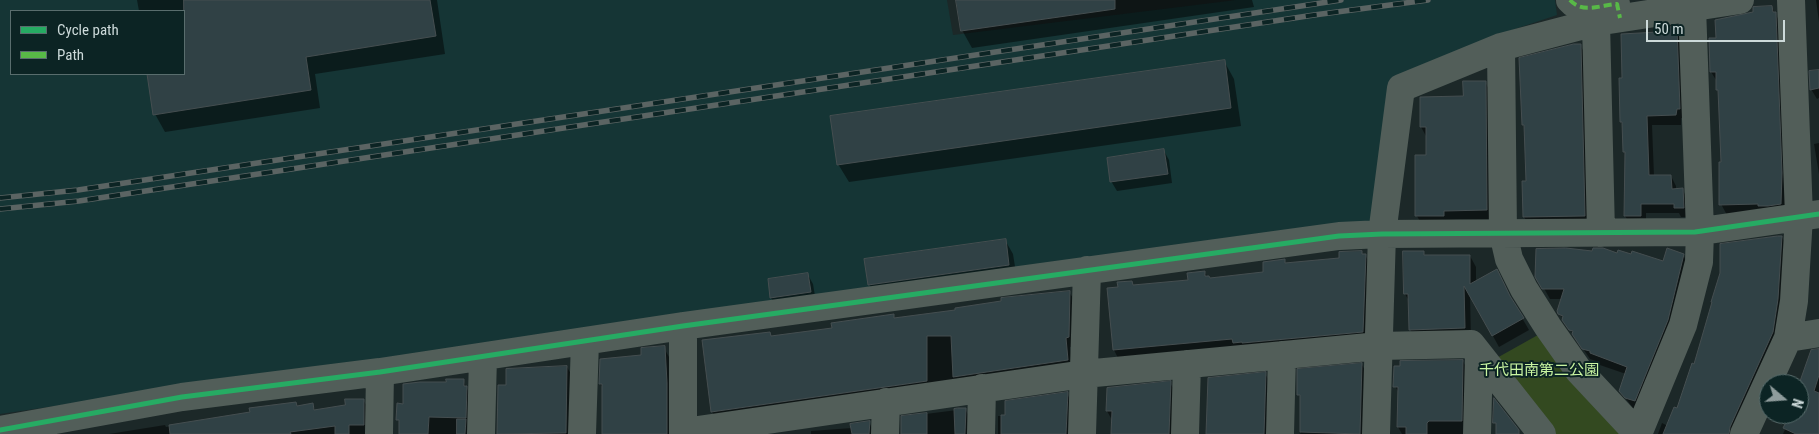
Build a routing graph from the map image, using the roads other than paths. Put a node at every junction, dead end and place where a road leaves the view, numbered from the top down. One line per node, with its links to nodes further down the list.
1 (1570, 0): 5 (street)
2 (1740, 0): 4 (street)
3 (1790, 0): 7 (street)
4 (1692, 7): 5 (street); 9 (street)
5 (1608, 20): 6 (street); 11 (street)
6 (1501, 47): 10 (street); 12 (street)
7 (1807, 93): 8 (street)
8 (1809, 215): 9 (street); 16 (street)
9 (1700, 231): 11 (street); 41 (street)
10 (1503, 233): 11 (street); 12 (street); 41 (street)
11 (1601, 233)
12 (1382, 234): 13 (street); 18 (street)
13 (1086, 270): 14 (street); 24 (street)
14 (683, 326): 17 (street); 29 (street)
15 (1819, 333): 16 (street)
16 (1788, 338): 42 (street)
17 (585, 341): 21 (street); 32 (street)
18 (1379, 346): 19 (street); 20 (street); 38 (street)
19 (1282, 355): 22 (street); 37 (street)
20 (1479, 355): 39 (street); 40 (street)
21 (482, 356): 23 (street); 31 (street)
22 (1187, 364): 24 (street); 36 (street)
23 (380, 372): 28 (street); 30 (street)
24 (1084, 374): 25 (street); 35 (street)
25 (982, 388): 26 (street); 34 (street)
26 (886, 402): 27 (street); 33 (street)
27 (786, 425): 29 (street)
28 (0, 430)
29 (684, 433)
30 (379, 434)
31 (482, 434)
32 (582, 434)
33 (886, 434)
34 (981, 434)
35 (1082, 434)
36 (1184, 434)
37 (1280, 434)
38 (1376, 434)
39 (1478, 434)
40 (1542, 434)
41 (1638, 434)
42 (1744, 434)

